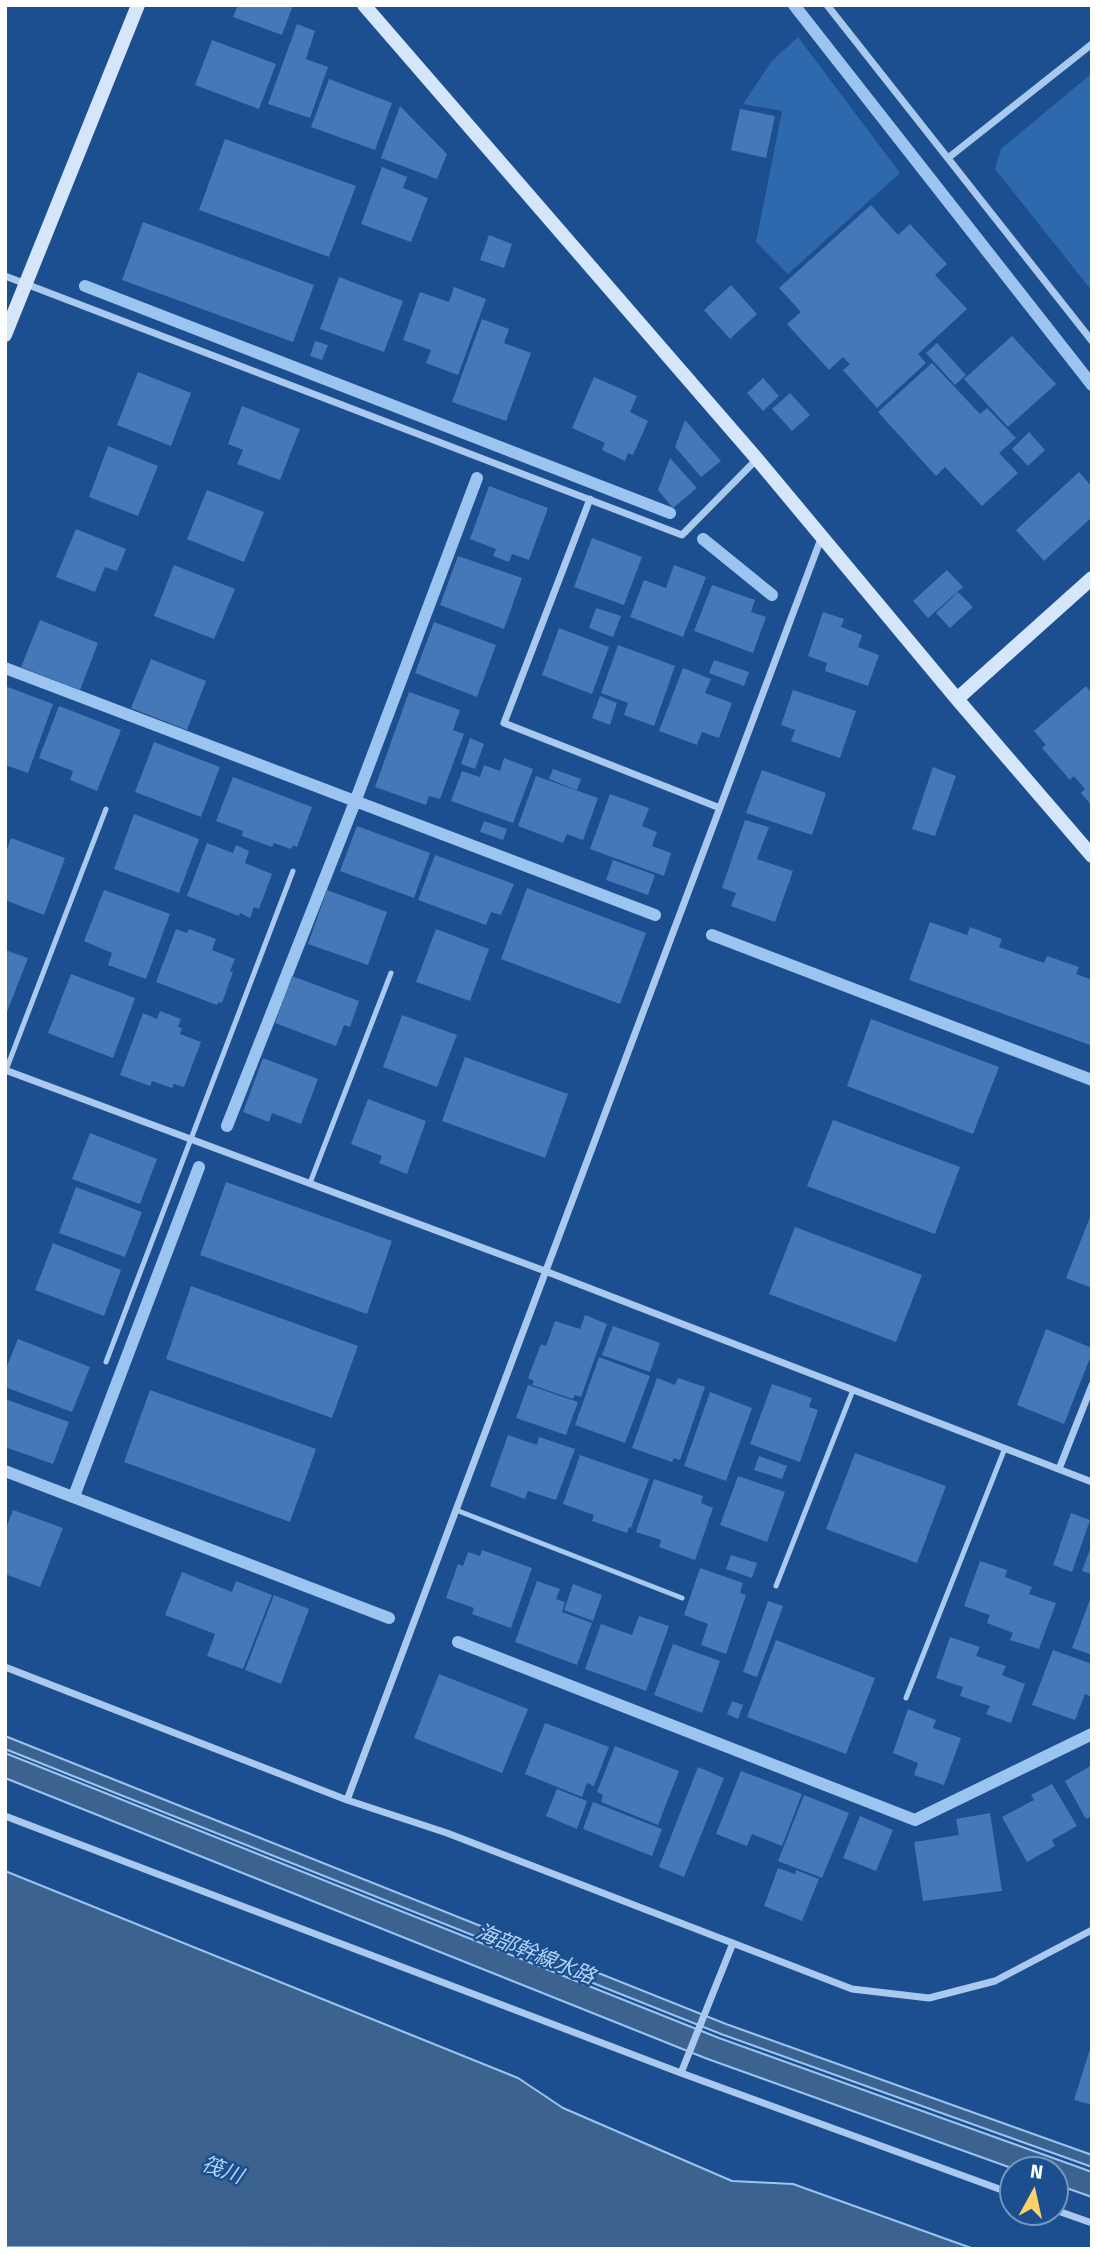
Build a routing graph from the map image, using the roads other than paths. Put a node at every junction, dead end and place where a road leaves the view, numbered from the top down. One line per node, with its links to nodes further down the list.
1 (138, 5): 7 (street)
2 (364, 5): 10 (street)
3 (827, 5): 5 (street)
4 (1092, 44): 5 (street)
5 (948, 158): 9 (street)
6 (5, 276): 7 (street)
7 (25, 283): 8 (street); 11 (street)
8 (5, 335)
9 (1092, 341)
10 (757, 459): 11 (street); 12 (street)
11 (590, 499): 15 (street)
12 (823, 536): 14 (street); 15 (street)
13 (1092, 578): 14 (street)
14 (957, 699): 17 (street)
15 (720, 808): 23 (street)
16 (106, 809): 20 (lane)
17 (1092, 856)
18 (293, 872): 21 (lane)
19 (391, 973): 22 (lane)
20 (5, 1070): 21 (street)
21 (191, 1139): 22 (street); 24 (lane)
22 (310, 1183): 23 (street)
23 (545, 1271): 26 (street); 30 (street)
24 (106, 1362)
25 (1092, 1385): 28 (street)
26 (853, 1390): 27 (street); 31 (lane)
27 (1005, 1448): 28 (street); 34 (lane)
28 (1059, 1469): 29 (street)
29 (1092, 1482)
30 (456, 1510): 32 (lane); 35 (street)
31 (776, 1586)
32 (682, 1598)
33 (5, 1667): 35 (street)
34 (906, 1698)
35 (347, 1800): 38 (street)
36 (5, 1816): 39 (street)
37 (1092, 1930): 38 (street)
38 (733, 1943): 39 (street)
39 (681, 2073): 40 (street)
40 (999, 2189)
41 (1069, 2215): 42 (street)
42 (1092, 2223)

